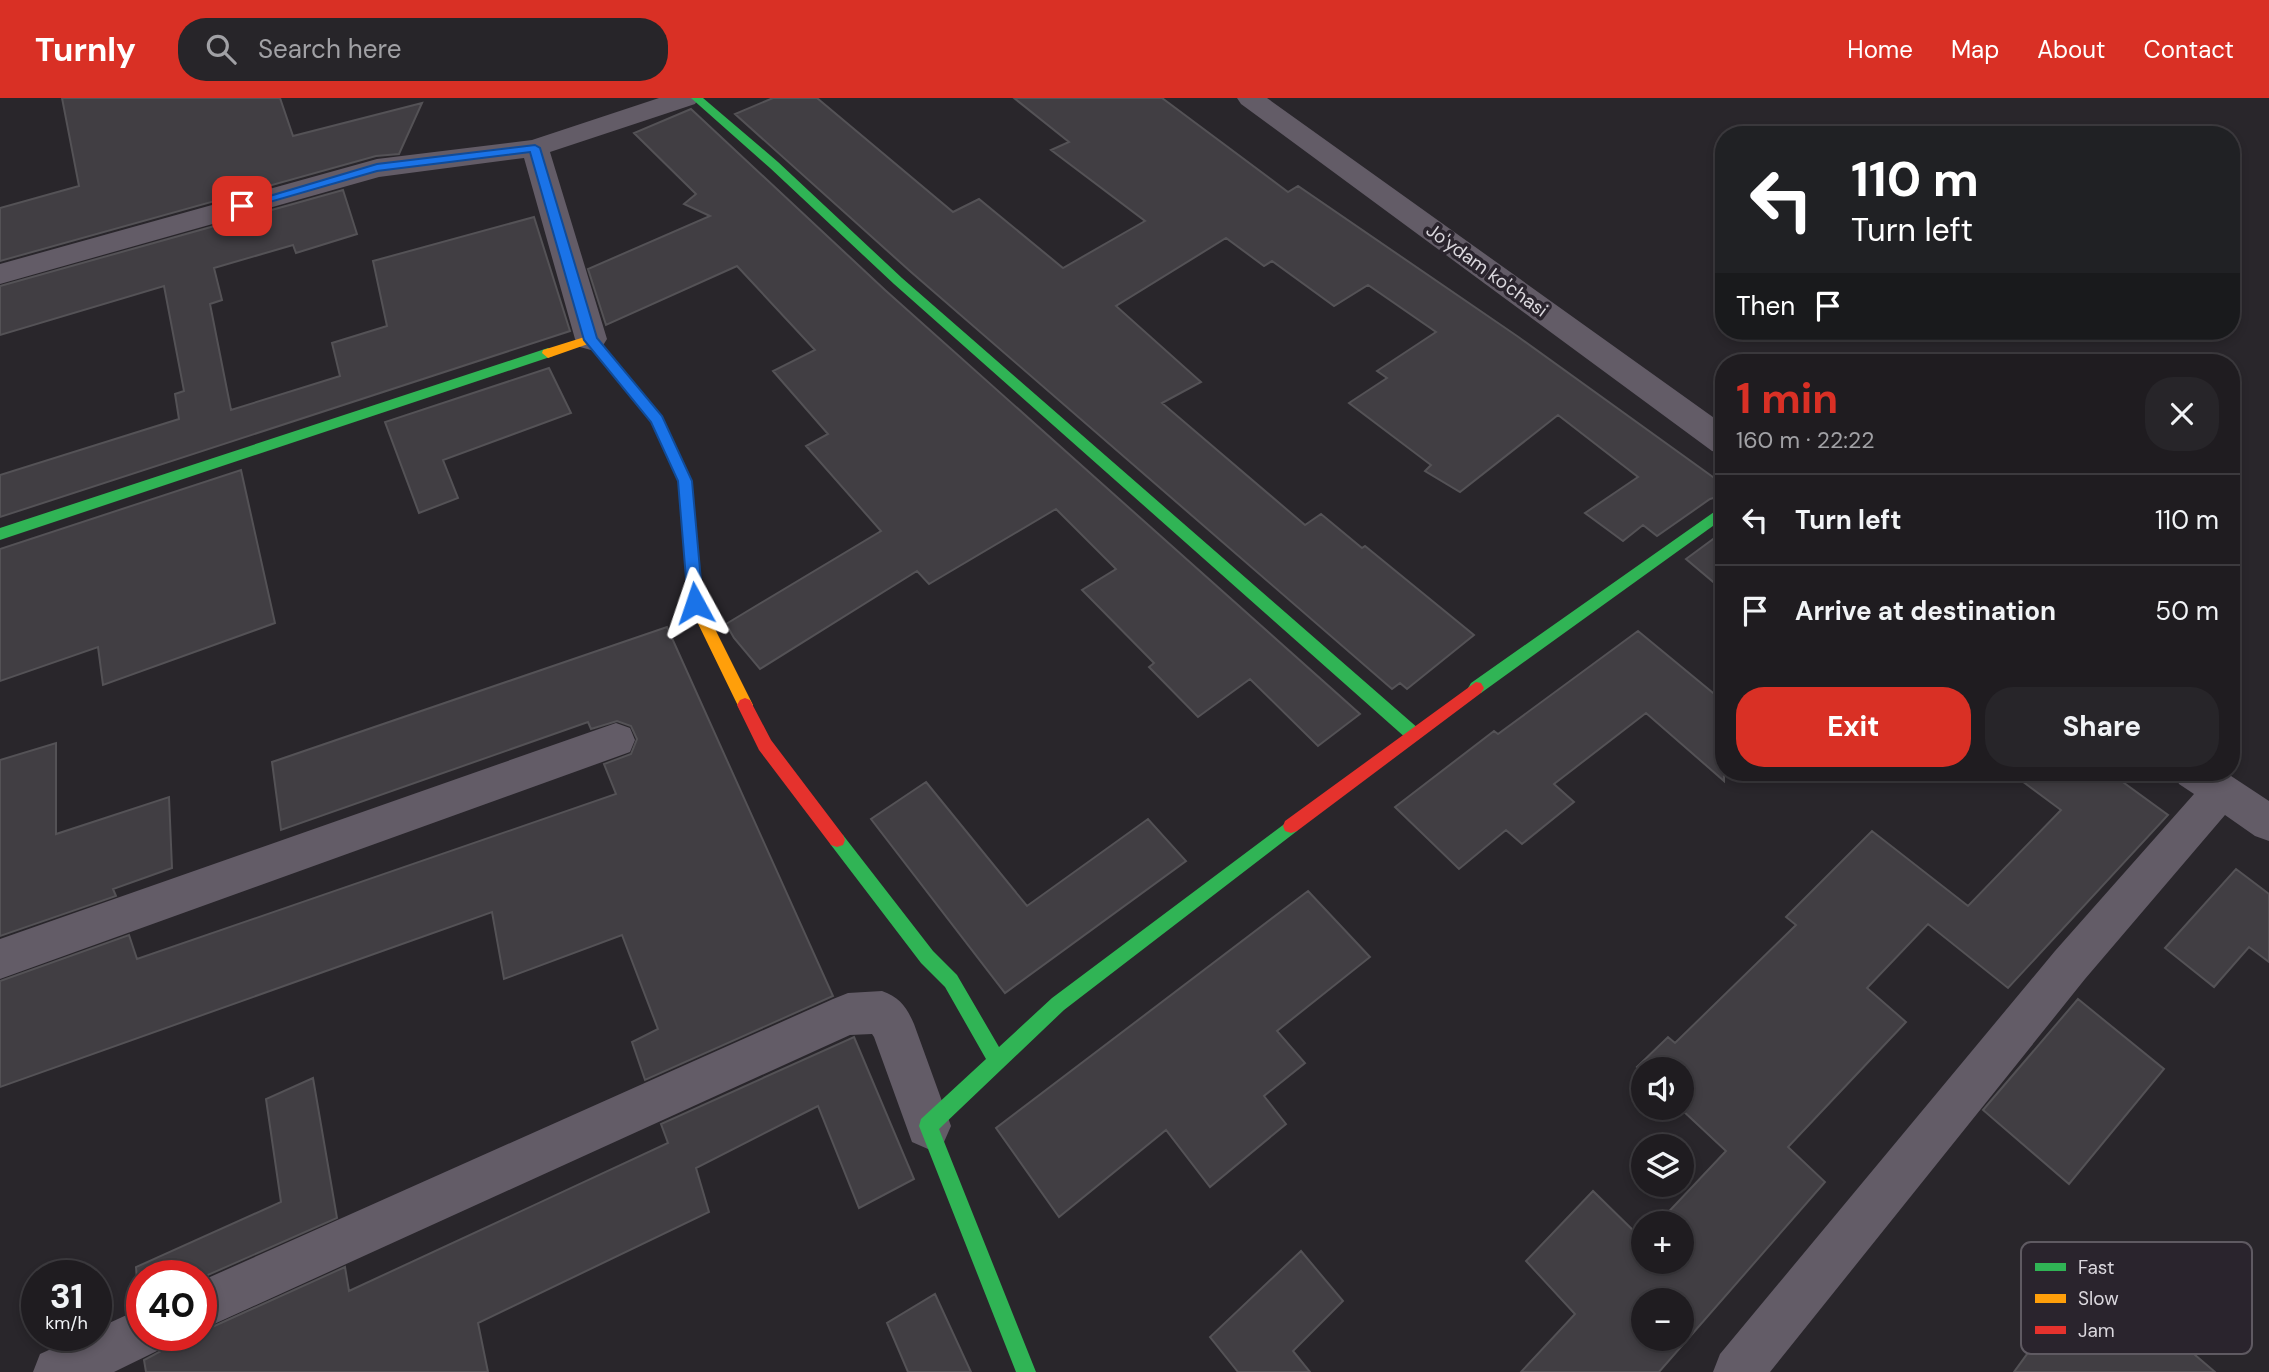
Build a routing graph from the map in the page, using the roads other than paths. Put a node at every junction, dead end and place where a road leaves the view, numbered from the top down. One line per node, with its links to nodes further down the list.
1 (686, 98): 4 (street)
2 (696, 98): 10 (street)
3 (1250, 98): 7 (street, Jo'ydam ko'chasi)
4 (535, 148): 5 (street); 6 (street)
5 (0, 274)
6 (591, 340): 9 (street); 15 (street)
7 (1715, 435)
8 (1715, 516): 10 (street)
9 (0, 534)
10 (1413, 734): 15 (street)
11 (616, 740): 14 (street)
12 (2207, 781): 13 (street); 21 (street)
13 (2269, 823)
14 (0, 959)
15 (997, 1060): 16 (street)
16 (928, 1126): 17 (street); 20 (street)
17 (217, 1299)
18 (126, 1341): 19 (street)
19 (58, 1372)
20 (1026, 1372)
21 (1738, 1372)

